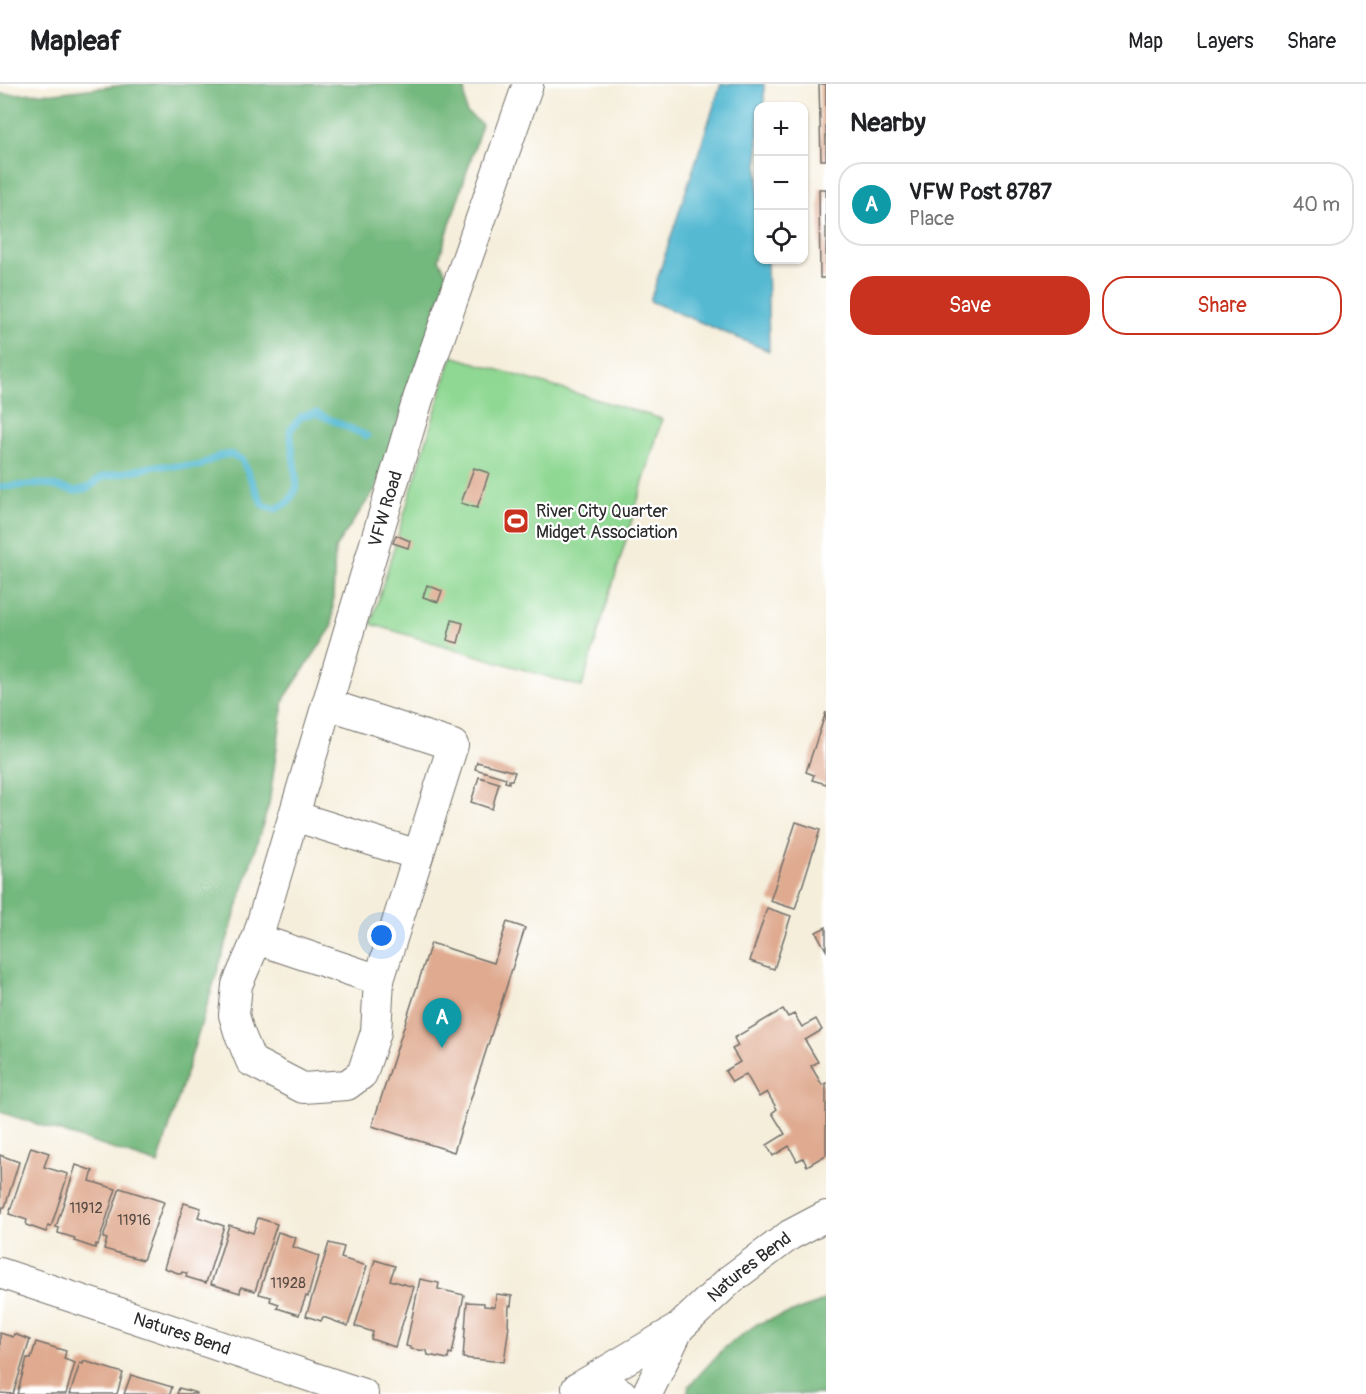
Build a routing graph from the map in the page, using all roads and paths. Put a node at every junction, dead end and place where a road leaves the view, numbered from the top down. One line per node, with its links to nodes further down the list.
1 (528, 84): 2 (street, VFW Road)
2 (327, 704): 3 (street, VFW Road); 4 (street)
3 (294, 816): 4 (street); 5 (street, VFW Road)
4 (418, 855): 6 (street)
5 (258, 939): 6 (street); 6 (street)
6 (379, 980)
7 (826, 1216): 9 (street, Natures Bend)
8 (0, 1273): 11 (street, Natures Bend)
9 (679, 1328): 10 (street, Natures Bend); 13 (street, Natures Bend)
10 (574, 1390): 12 (street)
11 (363, 1394)
12 (622, 1394)
13 (647, 1394)

